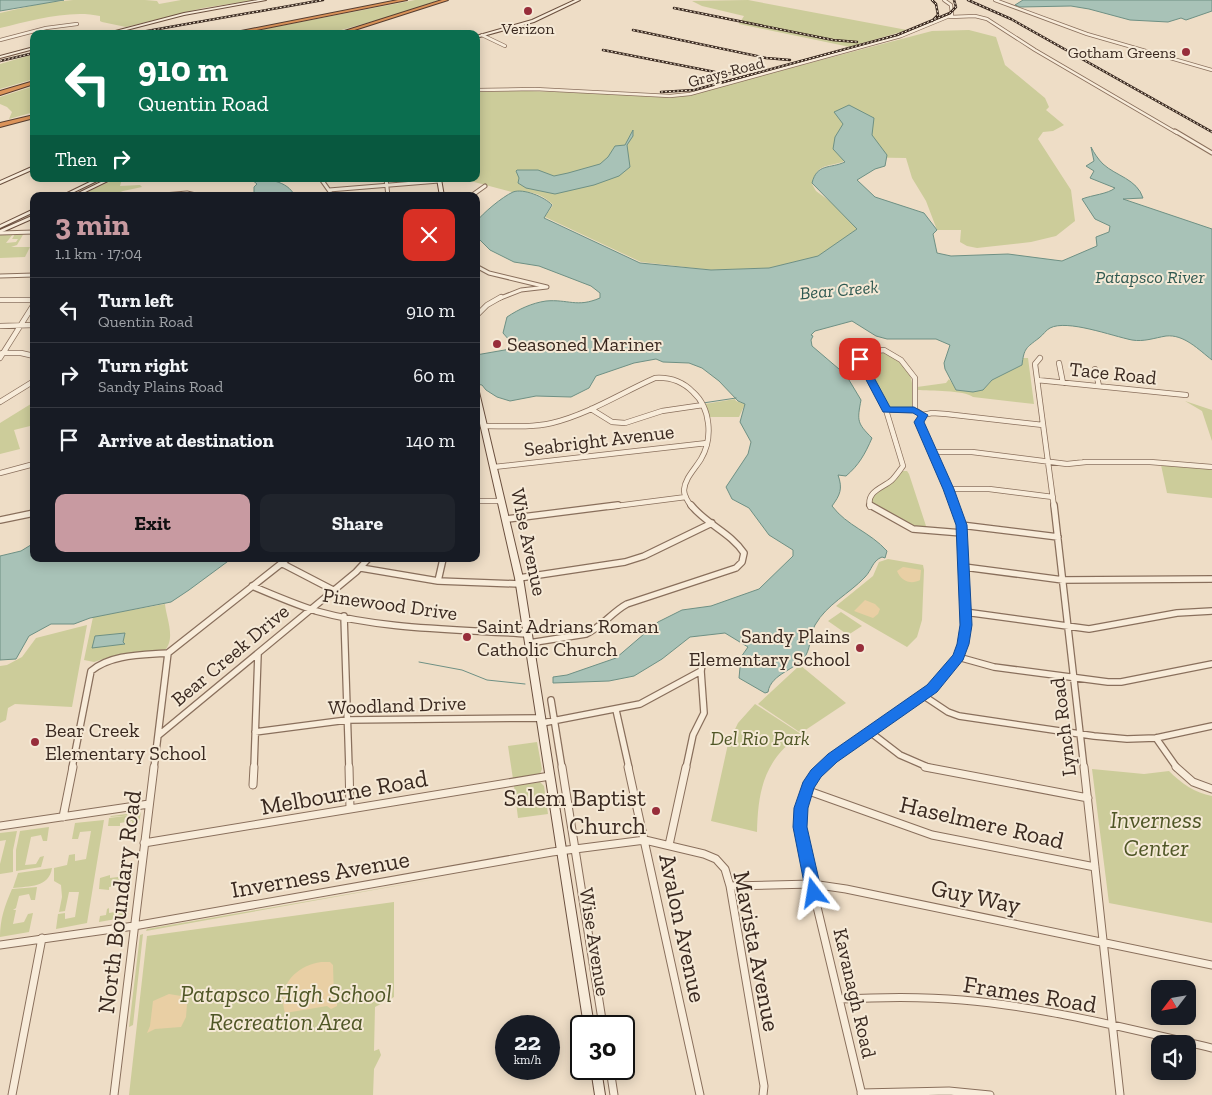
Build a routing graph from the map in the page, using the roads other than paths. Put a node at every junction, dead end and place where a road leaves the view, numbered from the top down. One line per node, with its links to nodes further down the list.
1 (264, 0): 15 (main road)
2 (404, 0): 16 (highway)
3 (446, 0): 17 (highway)
4 (571, 0): 8 (main road)
5 (578, 0): 8 (main road)
6 (944, 0): 9 (street)
7 (995, 0): 26 (street)
8 (563, 5): 12 (main road)
9 (949, 17): 28 (street, Grays Road); 32 (street, Grays Road)
10 (77, 24): 14 (street)
11 (514, 24): 12 (main road); 13 (main road); 18 (main road)
12 (522, 24): 13 (main road)
13 (508, 29): 21 (main road)
14 (38, 30)
15 (122, 30)
16 (249, 30)
17 (349, 30)
18 (489, 31): 20 (main road); 21 (main road)
19 (30, 32): 22 (street)
20 (480, 34)
21 (482, 35): 23 (street)
22 (0, 40)
23 (505, 46)
24 (30, 49): 25 (main road)
25 (1, 56)
26 (1212, 70)
27 (30, 83): 29 (highway)
28 (480, 90)
29 (0, 93)
30 (30, 117): 31 (highway)
31 (0, 125)
32 (1212, 153)
33 (30, 169): 39 (main road)
34 (94, 182): 43 (main road)
35 (103, 182): 44 (main road)
36 (323, 182): 42 (street)
37 (386, 182): 40 (street)
38 (421, 182): 40 (street)
39 (0, 183)
40 (386, 186): 42 (street); 45 (street)
41 (484, 186): 46 (street)
42 (329, 190)
43 (78, 192)
44 (80, 192)
45 (387, 192)
46 (476, 192)
47 (30, 212): 50 (main road)
48 (30, 218): 49 (main road)
49 (19, 223): 51 (main road); 53 (main road)
50 (0, 227)
51 (18, 232): 52 (street); 53 (street)
52 (30, 232)
53 (0, 233)
54 (480, 268): 60 (street)
55 (30, 274): 56 (street)
56 (0, 275)
57 (0, 300): 58 (street)
58 (30, 300)
59 (30, 310): 63 (street)
60 (480, 312)
61 (30, 325): 63 (street)
62 (0, 326): 63 (street)
63 (20, 326): 64 (street)
64 (1, 355): 65 (street)
65 (30, 357)
66 (1040, 358): 69 (street, Lynch Road)
67 (1059, 363): 71 (street)
68 (1095, 369): 72 (street)
69 (1037, 380): 71 (street, Tace Road); 81 (street, Lynch Road)
70 (30, 383): 74 (street)
71 (1063, 383): 72 (street, Tace Road)
72 (1099, 386): 73 (street, Tace Road)
73 (1186, 395)
74 (0, 402)
75 (703, 405): 76 (street); 76 (street); 83 (street)
76 (591, 409): 82 (street)
77 (886, 410): 78 (street); 78 (street); 100 (street)
78 (914, 410): 80 (street)
79 (480, 412): 82 (main road, Wise Avenue)
80 (923, 415): 81 (street); 84 (street, Kavanagh Road)
81 (1043, 425): 85 (street, Lynch Road)
82 (483, 426): 87 (main road, Wise Avenue)
83 (707, 443): 87 (street, Seabright Avenue); 92 (street)
84 (932, 452): 85 (street); 90 (street, Kavanagh Road)
85 (1048, 461): 88 (street); 91 (street, Lynch Road)
86 (30, 465): 89 (street)
87 (494, 467): 94 (main road, Wise Avenue)
88 (1212, 467)
89 (0, 473)
90 (949, 489): 91 (street); 99 (street, Kavanagh Road)
91 (1053, 497): 101 (street, Lynch Road)
92 (686, 498): 96 (street); 98 (street)
93 (480, 501): 94 (street)
94 (502, 501): 96 (main road, Wise Avenue)
95 (30, 514): 97 (street)
96 (507, 519): 111 (main road, Wise Avenue)
97 (0, 520)
98 (712, 523): 111 (street); 120 (street)
99 (962, 525): 100 (street, Kavanagh Road); 101 (street)
100 (962, 533): 106 (street, Kavanagh Road)
101 (1058, 537): 110 (street, Lynch Road)
102 (283, 562): 105 (street)
103 (365, 562): 107 (street, Bear Creek Drive)
104 (441, 562): 109 (street)
105 (281, 564): 112 (street); 113 (street)
106 (964, 567): 110 (street); 116 (street, Kavanagh Road)
107 (360, 568): 109 (street); 113 (street, Bear Creek Drive)
108 (1212, 579): 110 (street)
109 (438, 580): 111 (street)
110 (1063, 580): 118 (street, Lynch Road)
111 (520, 581): 119 (main road, Wise Avenue)
112 (252, 586): 114 (street, Pinewood Drive); 121 (street)
113 (333, 590): 114 (street, Bear Creek Drive)
114 (310, 610): 117 (street, Pinewood Drive); 122 (street, Bear Creek Drive)
115 (1212, 611): 118 (street)
116 (965, 612): 118 (street); 123 (street, Kavanagh Road)
117 (344, 616): 119 (street, Pinewood Drive); 131 (street)
118 (1068, 627): 127 (street, Lynch Road)
119 (528, 634): 120 (main road, Wise Avenue)
120 (530, 643): 132 (main road, Wise Avenue)
121 (168, 653): 138 (street, North Boundary Road); 147 (street)
122 (258, 654): 135 (street); 138 (street, Bear Creek Drive)
123 (958, 657): 127 (street); 128 (street, Kavanagh Road)
124 (703, 660): 126 (street)
125 (1212, 664): 127 (street)
126 (701, 671): 130 (street, Woodland Drive); 151 (street)
127 (1074, 679): 137 (street, Lynch Road)
128 (924, 696): 136 (street, Kavanagh Road); 137 (street)
129 (551, 700): 133 (street, Wise Avenue)
130 (616, 710): 133 (street, Woodland Drive); 149 (street, Avalon Avenue)
131 (347, 720): 132 (street, Woodland Drive); 135 (street, Woodland Drive); 146 (street)
132 (542, 720): 133 (street, Woodland Drive); 140 (main road, Wise Avenue)
133 (554, 720): 152 (street, Wise Avenue)
134 (1212, 726): 139 (street)
135 (255, 732): 141 (street)
136 (870, 732): 143 (street, Kavanagh Road); 144 (street)
137 (1080, 734): 139 (street); 144 (street, Lynch Road)
138 (158, 736): 145 (street, North Boundary Road)
139 (1156, 738): 142 (street)
140 (550, 776): 146 (street, Melbourne Road); 153 (main road, Wise Avenue)
141 (253, 785)
142 (1212, 789)
143 (806, 790): 154 (street, Haselmere Road); 155 (street, Kavanagh Road)
144 (1088, 798): 154 (street, Lynch Road)
145 (149, 804): 147 (street); 150 (street, North Boundary Road)
146 (350, 810): 150 (street, Melbourne Road)
147 (63, 817): 148 (street)
148 (0, 826)
149 (645, 840): 151 (street, Mavista Avenue); 152 (street, Inverness Avenue); 174 (street, Avalon Avenue)
150 (144, 843): 157 (street, North Boundary Road)
151 (668, 845): 156 (street, Mavista Avenue)
152 (574, 849): 153 (street, Inverness Avenue); 164 (street, Wise Avenue)
153 (562, 850): 157 (street, Inverness Avenue); 163 (main road, Wise Avenue)
154 (1096, 867): 159 (street, Lynch Road)
155 (812, 884): 156 (street, Guy Way); 159 (street, Guy Way); 162 (street, Kavanagh Road)
156 (730, 886): 175 (street, Mavista Avenue)
157 (134, 926): 158 (street, Inverness Avenue); 171 (street, North Boundary Road)
158 (42, 938): 160 (street, Inverness Avenue); 170 (street)
159 (1104, 942): 161 (street, Guy Way); 165 (street, Lynch Road)
160 (0, 944)
161 (1212, 965)
162 (840, 999): 165 (street, Frames Road); 169 (street, Kavanagh Road)
163 (587, 1015)
164 (601, 1015)
165 (1113, 1026): 166 (street, Frames Road); 177 (street, Lynch Road)
166 (1212, 1048)
167 (598, 1080): 172 (main road)
168 (612, 1080): 173 (street)
169 (861, 1094): 176 (street)
170 (12, 1095)
171 (114, 1095)
172 (600, 1095)
173 (614, 1095)
174 (700, 1095)
175 (763, 1095)
176 (990, 1095)
177 (1120, 1095)

